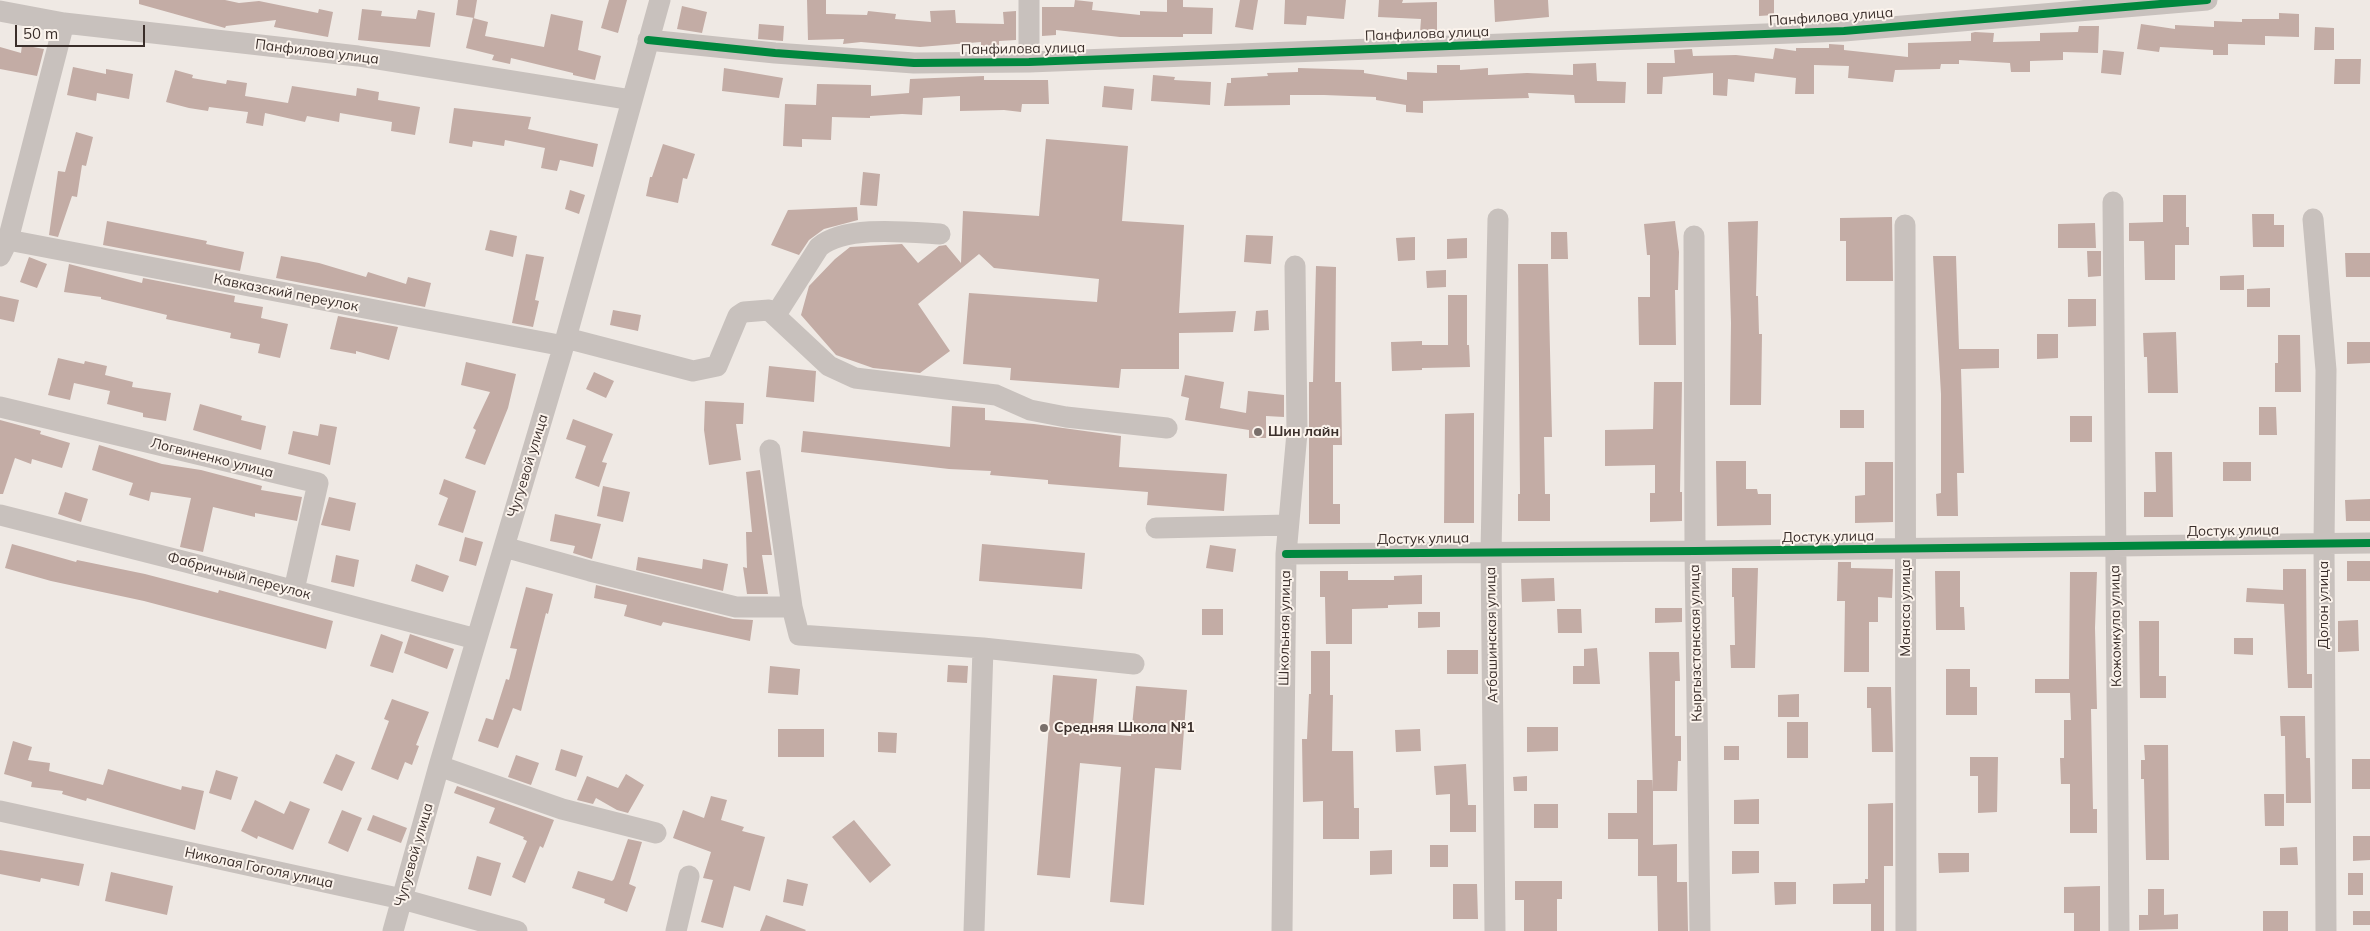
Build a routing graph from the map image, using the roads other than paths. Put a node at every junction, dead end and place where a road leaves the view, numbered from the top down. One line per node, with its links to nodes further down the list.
1 (660, 0): 7 (street, Чугуевой улица)
2 (1029, 0): 8 (street)
3 (2207, 0): 4 (street, Панфилова улица)
4 (1973, 9): 8 (street, Панфилова улица)
5 (0, 11): 6 (street, Панфилова улица)
6 (64, 23): 9 (street, Панфилова улица); 16 (street, Кавказский переулок)
7 (648, 40): 8 (street, Панфилова улица); 9 (street, Чугуевой улица)
8 (1029, 62)
9 (632, 100): 19 (street, Чугуевой улица)
10 (2113, 202): 28 (street, Кожомкула улица)
11 (1498, 219): 31 (street, Атбашинская улица)
12 (2314, 219): 27 (street, Долон улица)
13 (1905, 225): 30 (street, Манаса улица)
14 (940, 234): 18 (street)
15 (1694, 236): 32 (street, Кыргызстанская улица)
16 (4, 248): 19 (street, Кавказский переулок)
17 (1296, 266): 24 (street, Школьная улица)
18 (775, 316): 19 (street, Кавказский переулок); 21 (street)
19 (565, 342): 29 (street, Чугуевой улица)
20 (0, 406): 34 (street, Логвиненко улица)
21 (1168, 428)
22 (770, 450): 35 (street)
23 (0, 515): 34 (street, Фабричный переулок)
24 (1288, 525): 25 (street); 33 (street, Школьная улица)
25 (1156, 528)
26 (2370, 542): 27 (street, Достук улица)
27 (2324, 543): 28 (street, Достук улица); 53 (street, Долон улица)
28 (2115, 545): 30 (street, Достук улица); 52 (street, Кожомкула улица)
29 (504, 547): 35 (street); 36 (street, Чугуевой улица)
30 (1906, 549): 32 (street, Достук улица); 51 (street, Манаса улица)
31 (1492, 551): 32 (street, Достук улица); 33 (street, Достук улица); 49 (street, Атбашинская улица)
32 (1695, 551): 50 (street, Кыргызстанская улица)
33 (1286, 554): 48 (street, Школьная улица)
34 (294, 590): 36 (street, Фабричный переулок)
35 (792, 607): 37 (street)
36 (476, 639): 39 (street, Чугуевой улица)
37 (983, 648): 38 (street); 47 (street)
38 (1134, 664)
39 (439, 766): 41 (street); 43 (street, Чугуевой улица)
40 (0, 811): 43 (street, Николая Гоголя улица)
41 (656, 833)
42 (688, 876): 46 (street)
43 (402, 899): 44 (street, Чугуевой улица); 45 (street, Николая Гоголя улица)
44 (392, 931)
45 (517, 931)
46 (676, 931)
47 (974, 931)
48 (1282, 931)
49 (1496, 931)
50 (1700, 931)
51 (1906, 931)
52 (2118, 931)
53 (2326, 931)

